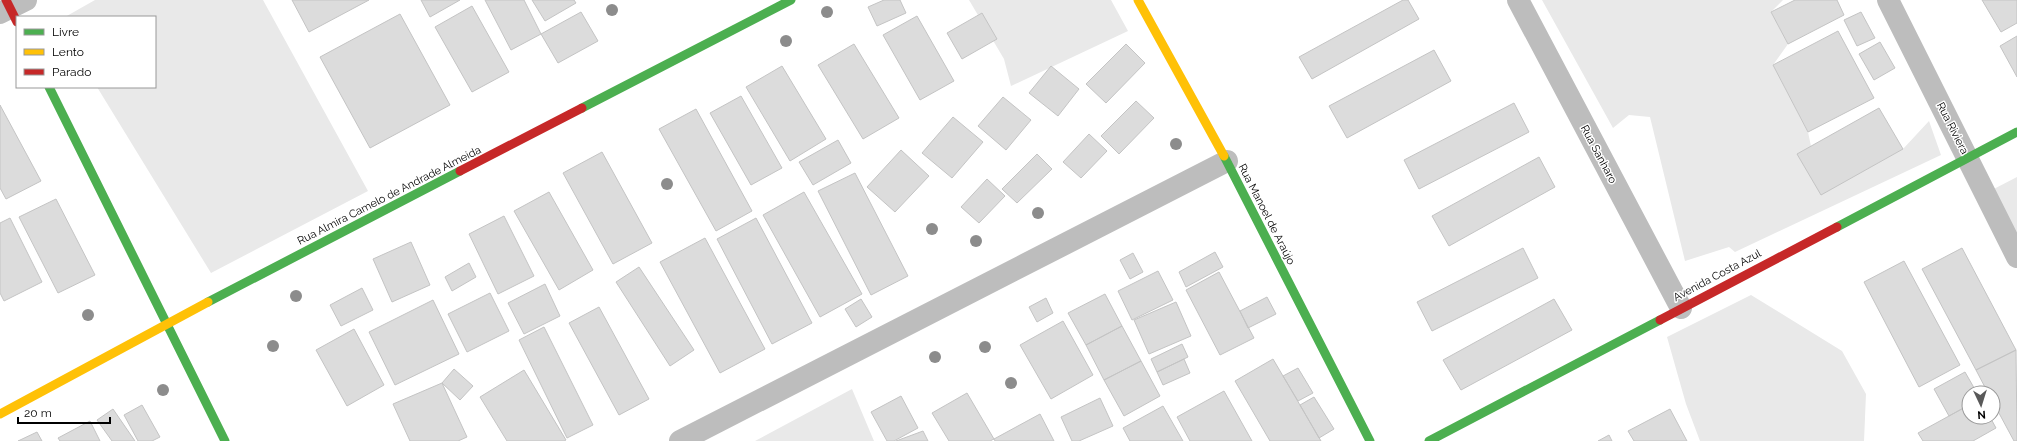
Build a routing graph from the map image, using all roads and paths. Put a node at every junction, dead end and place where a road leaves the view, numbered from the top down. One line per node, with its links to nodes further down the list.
1 (791, 0): 11 (street, Rua Almira Camelo de Andrade Almeida)
2 (1138, 0): 8 (street, Rua Manoel de Araújo)
3 (1518, 0): 10 (street, Rua Sanharo)
4 (1888, 0): 7 (street, Rua Riviera)
5 (50, 88): 11 (street)
6 (2017, 132): 7 (street, Avenida Costa Azul)
7 (1968, 157): 9 (street, Rua Riviera); 10 (street, Avenida Costa Azul)
8 (1227, 161): 14 (street); 15 (street, Rua Manoel de Araújo)
9 (2017, 257)
10 (1681, 308): 16 (street, Avenida Costa Azul)
11 (167, 323): 12 (street, Rua Almira Camelo de Andrade Almeida); 13 (street)
12 (0, 414)
13 (225, 441)
14 (680, 441)
15 (1370, 441)
16 (1429, 441)

